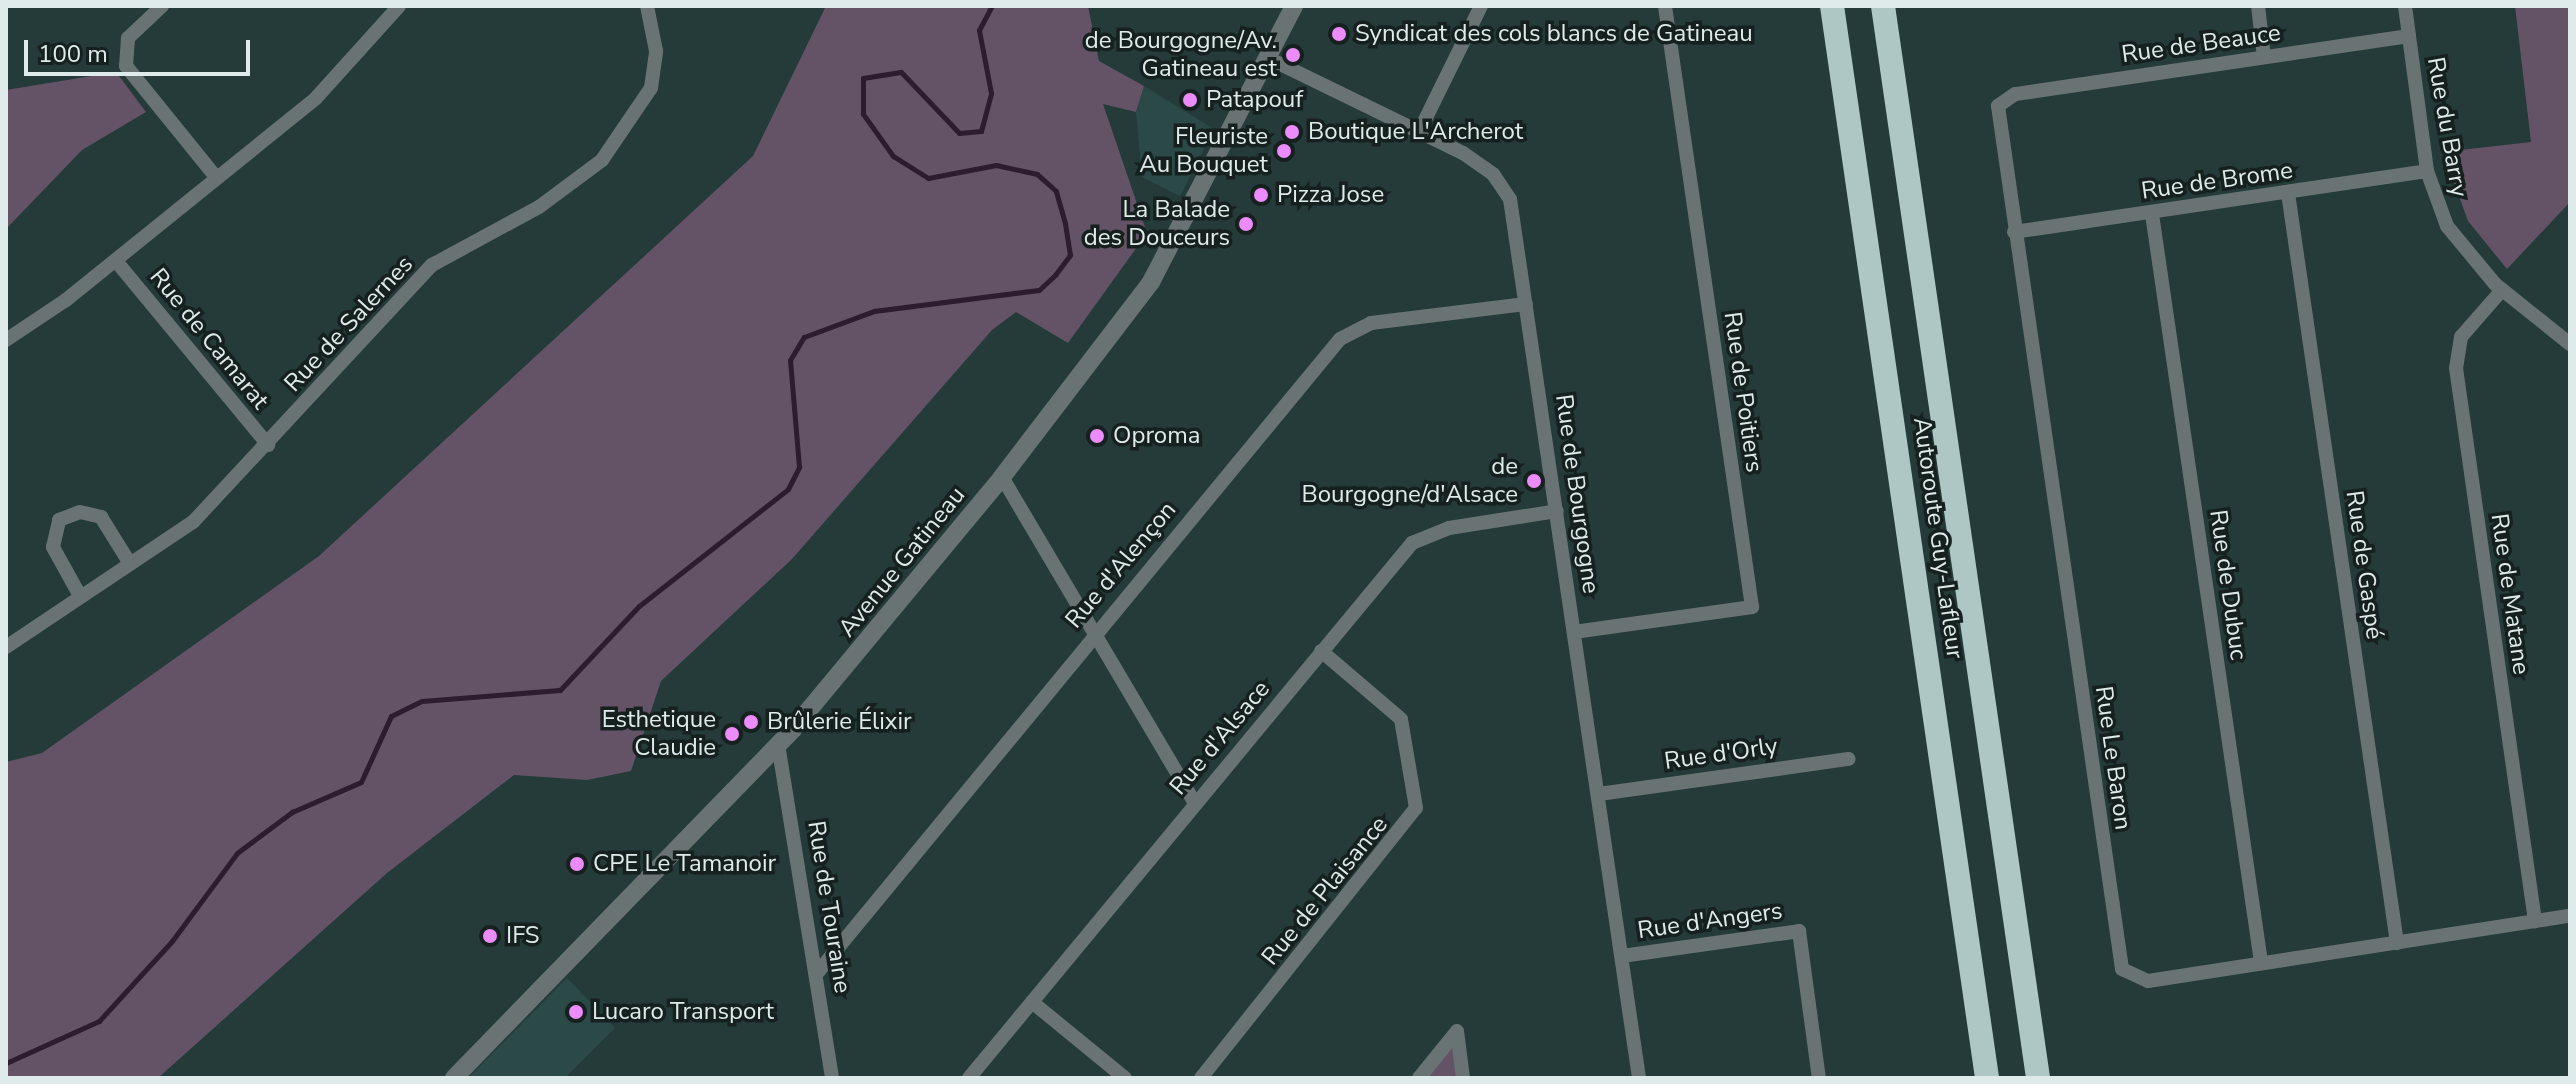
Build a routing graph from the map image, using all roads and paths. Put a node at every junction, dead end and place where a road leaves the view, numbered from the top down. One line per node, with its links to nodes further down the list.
1 (162, 6): 17 (street)
2 (399, 6): 17 (street)
3 (647, 6): 26 (street, Rue de Salernes)
4 (1294, 6): 13 (street, Avenue Gatineau)
5 (1481, 6): 15 (street)
6 (1665, 6): 31 (street, Rue de Poitiers)
7 (1832, 6): 55 (highway, Autoroute Guy-Lafleur)
8 (1885, 6): 56 (highway, Autoroute Guy-Lafleur)
9 (2258, 6): 12 (street)
10 (2405, 6): 11 (street, Rue du Barry)
11 (2409, 36): 12 (street, Rue de Beauce); 16 (street, Rue du Barry)
12 (2264, 57): 14 (street, Rue de Beauce)
13 (1268, 58): 15 (street, Rue de Bourgogne); 27 (street, Avenue Gatineau)
14 (2000, 100): 20 (street, Rue Le Baron)
15 (1420, 130): 23 (street, Rue de Bourgogne)
16 (2427, 171): 18 (street, Rue de Brome); 22 (street, Rue du Barry)
17 (215, 176): 21 (street)
18 (2288, 193): 19 (street, Rue de Brome); 41 (street, Rue de Gaspé)
19 (2152, 214): 20 (street, Rue de Brome); 43 (street, Rue de Dubuc)
20 (2014, 232): 43 (street, Rue Le Baron)
21 (116, 261): 24 (street); 26 (street, Rue de Camarat)
22 (2502, 290): 25 (street, Rue du Barry); 40 (street, Rue de Matane)
23 (1526, 304): 28 (street, Rue de Bourgogne); 32 (street, Rue d'Alençon)
24 (6, 340)
25 (2570, 344)
26 (268, 445): 29 (street, Rue de Salernes)
27 (1002, 477): 32 (street); 35 (street, Avenue Gatineau)
28 (1557, 511): 31 (street, Rue de Bourgogne); 34 (street, Rue d'Alsace)
29 (129, 562): 30 (street, Rue de Salernes); 30 (street)
30 (79, 594): 33 (street, Rue de Salernes)
31 (1574, 632): 37 (street, Rue de Bourgogne)
32 (1091, 635): 38 (street); 44 (street, Rue d'Alençon)
33 (6, 647)
34 (1321, 651): 38 (street, Rue d'Alsace); 50 (street, Rue de Plaisance)
35 (778, 744): 44 (street, Rue de Touraine); 46 (street, Avenue Gatineau)
36 (1849, 759): 37 (street, Rue d'Orly)
37 (1599, 794): 42 (street, Rue de Bourgogne)
38 (1195, 803): 45 (street, Rue d'Alsace)
39 (2570, 916): 40 (street, Rue Le Baron)
40 (2535, 921): 41 (street, Rue Le Baron)
41 (2397, 943): 43 (street, Rue Le Baron)
42 (1622, 956): 53 (street, Rue de Bourgogne); 54 (street, Rue d'Angers)
43 (2261, 962)
44 (818, 972): 47 (street, Rue de Touraine)
45 (1032, 1002): 48 (street, Rue d'Alsace); 49 (street)
46 (454, 1078)
47 (832, 1078)
48 (969, 1078)
49 (1125, 1078)
50 (1201, 1078)
51 (1419, 1078): 52 (street)
52 (1463, 1078)
53 (1639, 1078)
54 (1819, 1078)
55 (1987, 1078)
56 (2038, 1078)

